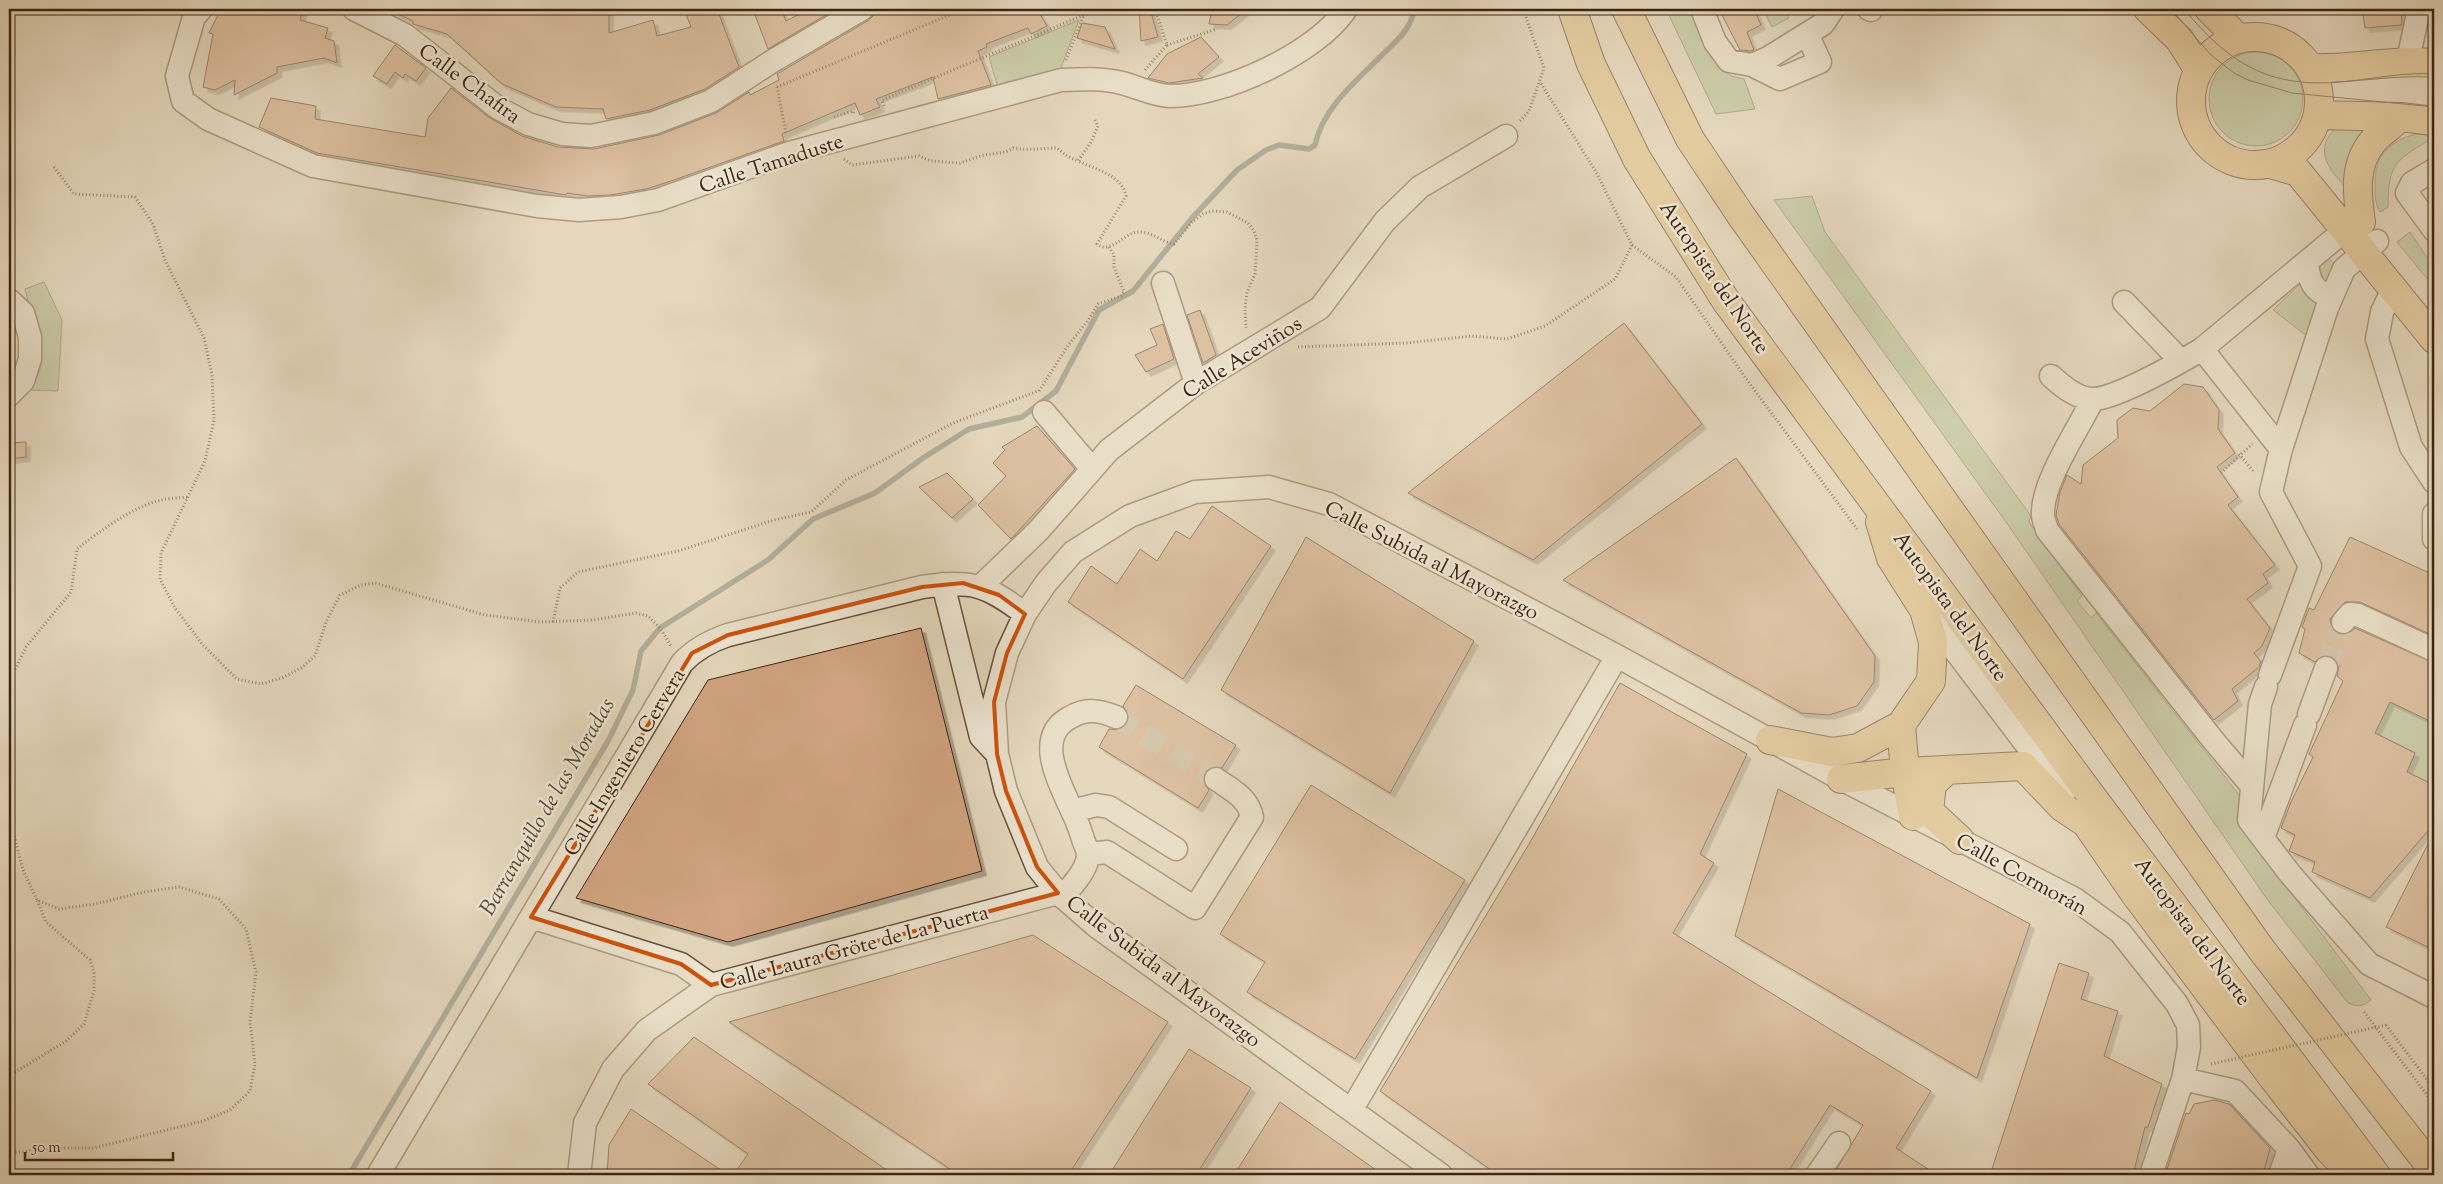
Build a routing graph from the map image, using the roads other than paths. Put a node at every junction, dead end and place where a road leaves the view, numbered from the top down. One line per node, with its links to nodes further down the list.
1 (201, 9): 4 (street, Calle Tamaduste)
2 (354, 9): 3 (street, Calle Chafira)
3 (862, 9)
4 (1346, 9)
5 (1572, 9): 45 (main road, Autopista del Norte)
6 (1626, 9): 80 (main road, Autopista del Norte)
7 (1702, 9): 15 (street)
8 (1833, 9): 12 (street)
9 (2148, 9): 17 (main road)
10 (2419, 9): 14 (street)
11 (2212, 10): 13 (main road)
12 (1807, 34): 15 (street); 15 (street)
13 (2238, 38): 16 (main road); 17 (main road)
14 (2421, 61): 16 (main road)
15 (1752, 65)
16 (2310, 68): 18 (main road)
17 (2198, 69): 23 (main road)
18 (2318, 115): 19 (main road); 22 (main road)
19 (2400, 117): 20 (main road); 26 (main road)
20 (2434, 121)
21 (1506, 136): 38 (street, Calle Aceviños)
22 (2307, 140): 23 (main road); 26 (main road)
23 (2271, 164): 26 (main road)
24 (2434, 170): 25 (street)
25 (2434, 230)
26 (2362, 237): 27 (street); 29 (main road); 30 (street); 33 (main road)
27 (2307, 263): 30 (street); 35 (street)
28 (1163, 283): 38 (street)
29 (2393, 289): 34 (main road); 44 (street)
30 (2331, 298): 42 (street)
31 (9, 300): 39 (street)
32 (2124, 302): 36 (street)
33 (2434, 309)
34 (2434, 339)
35 (2202, 349): 36 (street); 42 (street)
36 (2181, 361): 40 (street)
37 (2051, 376): 40 (street)
38 (1196, 383): 43 (street, Calle Aceviños)
39 (9, 395)
40 (2094, 399): 64 (street)
41 (1041, 402): 43 (street)
42 (2275, 440): 64 (street)
43 (1092, 469): 49 (street, Calle Aceviños)
44 (2434, 482)
45 (1875, 503): 50 (main road); 89 (main road, Autopista del Norte)
46 (2434, 514): 47 (street)
47 (2434, 539)
48 (943, 584): 49 (street, Calle Ingeniero Cervera); 59 (street); 73 (street, Calle Ingeniero Cervera)
49 (981, 586): 51 (street, Calle Ingeniero Cervera)
50 (1924, 610): 57 (main road); 67 (street)
51 (1024, 614): 54 (street, Calle Subida al Mayorazgo); 59 (street, Calle Subida al Mayorazgo)
52 (2343, 622): 53 (street)
53 (2434, 650)
54 (1617, 656): 58 (street, Calle Subida al Mayorazgo); 77 (street)
55 (2326, 668): 68 (street)
56 (1116, 717): 65 (street)
57 (1901, 725): 58 (main road); 61 (main road)
58 (1770, 740): 63 (street, Calle Subida al Mayorazgo)
59 (997, 754): 72 (street, Calle Subida al Mayorazgo)
60 (1947, 770): 61 (main road); 67 (main road); 69 (main road)
61 (1905, 772): 63 (main road); 66 (main road)
62 (1216, 779): 71 (street)
63 (1841, 779): 66 (street, Calle Cormorán)
64 (2251, 785): 68 (street)
65 (1072, 811): 70 (street); 71 (street)
66 (1913, 816): 69 (street, Calle Cormorán)
67 (2086, 823): 88 (main road)
68 (2263, 838): 75 (street)
69 (1960, 840): 76 (street, Calle Cormorán)
70 (1176, 849)
71 (1088, 854): 72 (street)
72 (1061, 895): 74 (street, Calle Laura Gröte de La Puerta); 77 (street, Calle Subida al Mayorazgo)
73 (531, 917): 74 (street); 81 (street, Calle Ingeniero Cervera)
74 (711, 985): 82 (street, Calle Laura Gröte de La Puerta)
75 (2434, 997)
76 (2183, 1079): 79 (street); 85 (street, Calle Cormorán)
77 (1352, 1109): 83 (street, Calle Subida al Mayorazgo)
78 (1839, 1142): 84 (street)
79 (2289, 1149): 86 (street); 87 (street)
80 (2434, 1171)
81 (384, 1173)
82 (579, 1175)
83 (1441, 1175)
84 (1817, 1175)
85 (2151, 1175)
86 (2280, 1175)
87 (2308, 1175)
88 (2354, 1175)
89 (2376, 1175)

